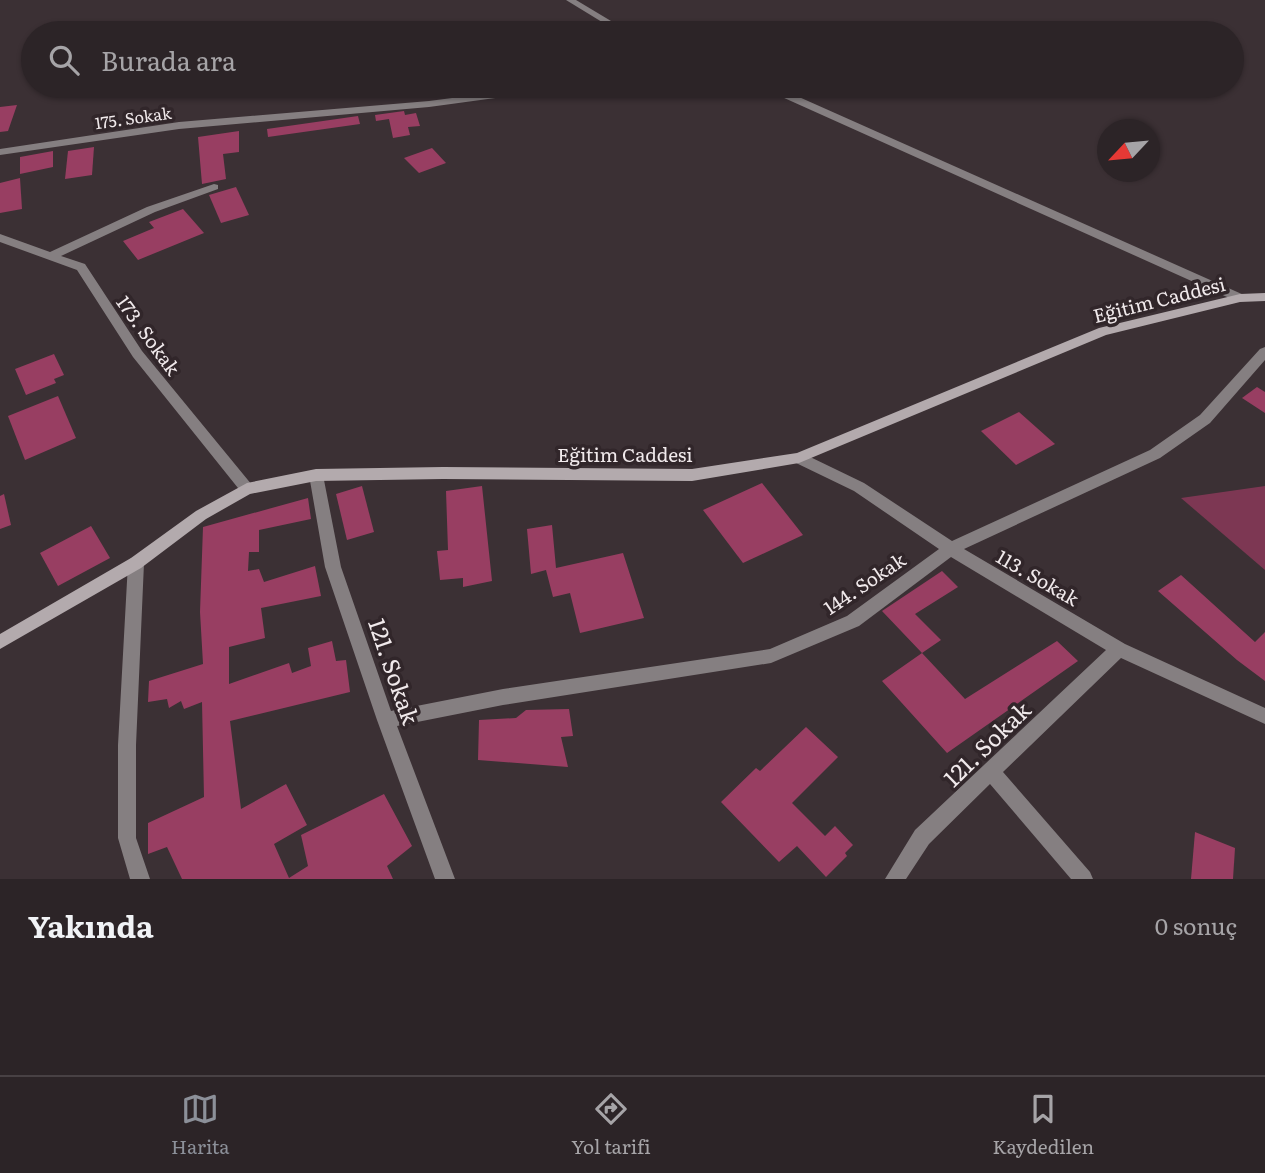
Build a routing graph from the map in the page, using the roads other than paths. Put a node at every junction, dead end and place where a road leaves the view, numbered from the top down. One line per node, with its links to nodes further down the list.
1 (570, 0): 2 (street)
2 (606, 21)
3 (480, 98): 5 (street, 175. Sokak)
4 (793, 98): 9 (street)
5 (0, 152)
6 (214, 187): 8 (street)
7 (0, 238): 8 (street, 173. Sokak)
8 (51, 256): 14 (street, 173. Sokak)
9 (1240, 298): 10 (street, Eğitim Caddesi); 12 (street, Eğitim Caddesi)
10 (1265, 298)
11 (1265, 352): 15 (street, 144. Sokak)
12 (799, 458): 13 (street, Eğitim Caddesi); 15 (street, 113. Sokak)
13 (316, 475): 14 (street, Eğitim Caddesi); 20 (street, 121. Sokak)
14 (247, 489): 16 (street, Eğitim Caddesi)
15 (950, 549): 18 (street, 113. Sokak); 20 (street, 144. Sokak)
16 (136, 563): 17 (street, Eğitim Caddesi); 22 (street)
17 (0, 642)
18 (1119, 649): 19 (street, 113. Sokak); 21 (street, 121. Sokak)
19 (1265, 716)
20 (386, 720): 23 (street, 121. Sokak)
21 (992, 772): 24 (street, 121. Sokak); 25 (street)
22 (140, 879)
23 (445, 879)
24 (895, 879)
25 (1083, 879)

